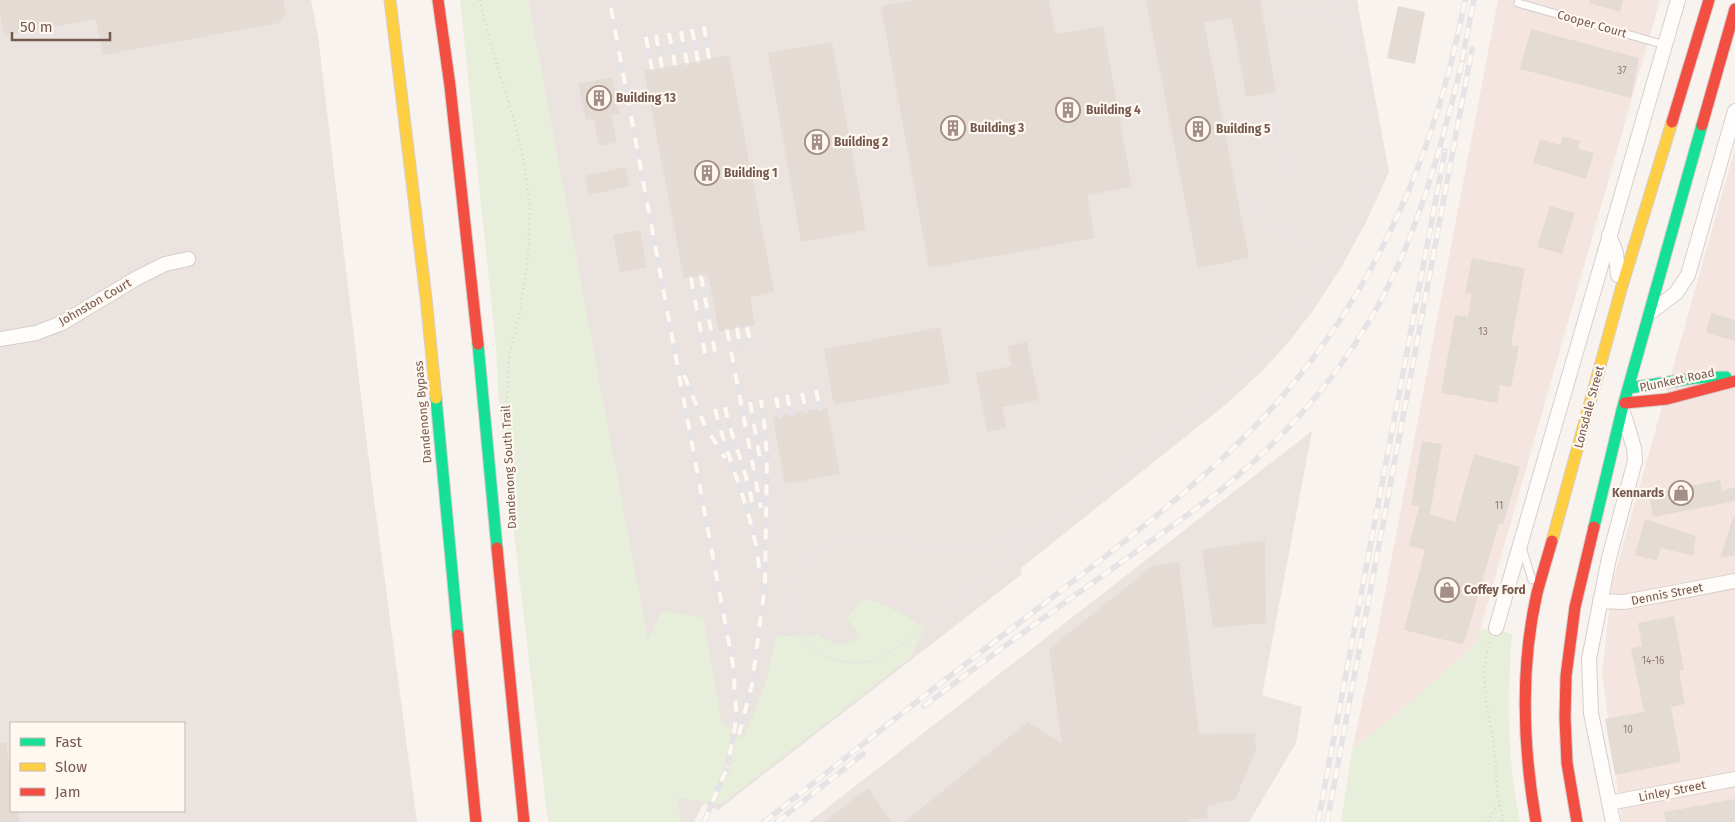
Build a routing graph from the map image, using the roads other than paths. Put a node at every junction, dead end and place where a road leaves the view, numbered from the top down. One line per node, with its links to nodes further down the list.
1 (390, 0): 28 (main road, Dandenong Bypass)
2 (438, 0): 29 (main road)
3 (1678, 0): 7 (street, Lonsdale Street)
4 (1709, 0): 11 (main road, Lonsdale Street)
5 (1518, 3): 7 (lane, Cooper Court)
6 (1735, 9): 12 (main road, Lonsdale Street)
7 (1665, 45): 9 (street, Lonsdale Street)
8 (1735, 111): 12 (street)
9 (1609, 235): 11 (street); 16 (street, Lonsdale Street)
10 (188, 259): 13 (street, Johnston Court)
11 (1622, 286): 16 (main road, Lonsdale Street)
12 (1649, 313): 15 (main road, Lonsdale Street)
13 (0, 339)
14 (1735, 379): 15 (main road, Plunkett Road); 16 (main road, Plunkett Road)
15 (1624, 389): 16 (main road, Lonsdale Street)
16 (1598, 398): 17 (main road, Lonsdale Street); 20 (street); 21 (street, Lonsdale Street); 23 (main road, Lonsdale Street)
17 (1607, 467): 18 (lane); 31 (main road, Lonsdale Street)
18 (1613, 484)
19 (1616, 492): 20 (lane)
20 (1622, 508): 24 (street)
21 (1520, 543): 23 (lane); 25 (street, Lonsdale Street)
22 (1735, 581): 24 (street, Dennis Street)
23 (1537, 594): 30 (main road, Lonsdale Street)
24 (1600, 601): 27 (street)
25 (1493, 634)
26 (1735, 779): 27 (street, Linley Street)
27 (1609, 803): 32 (street)
28 (476, 822)
29 (524, 822)
30 (1536, 822)
31 (1577, 822)
32 (1612, 822)

